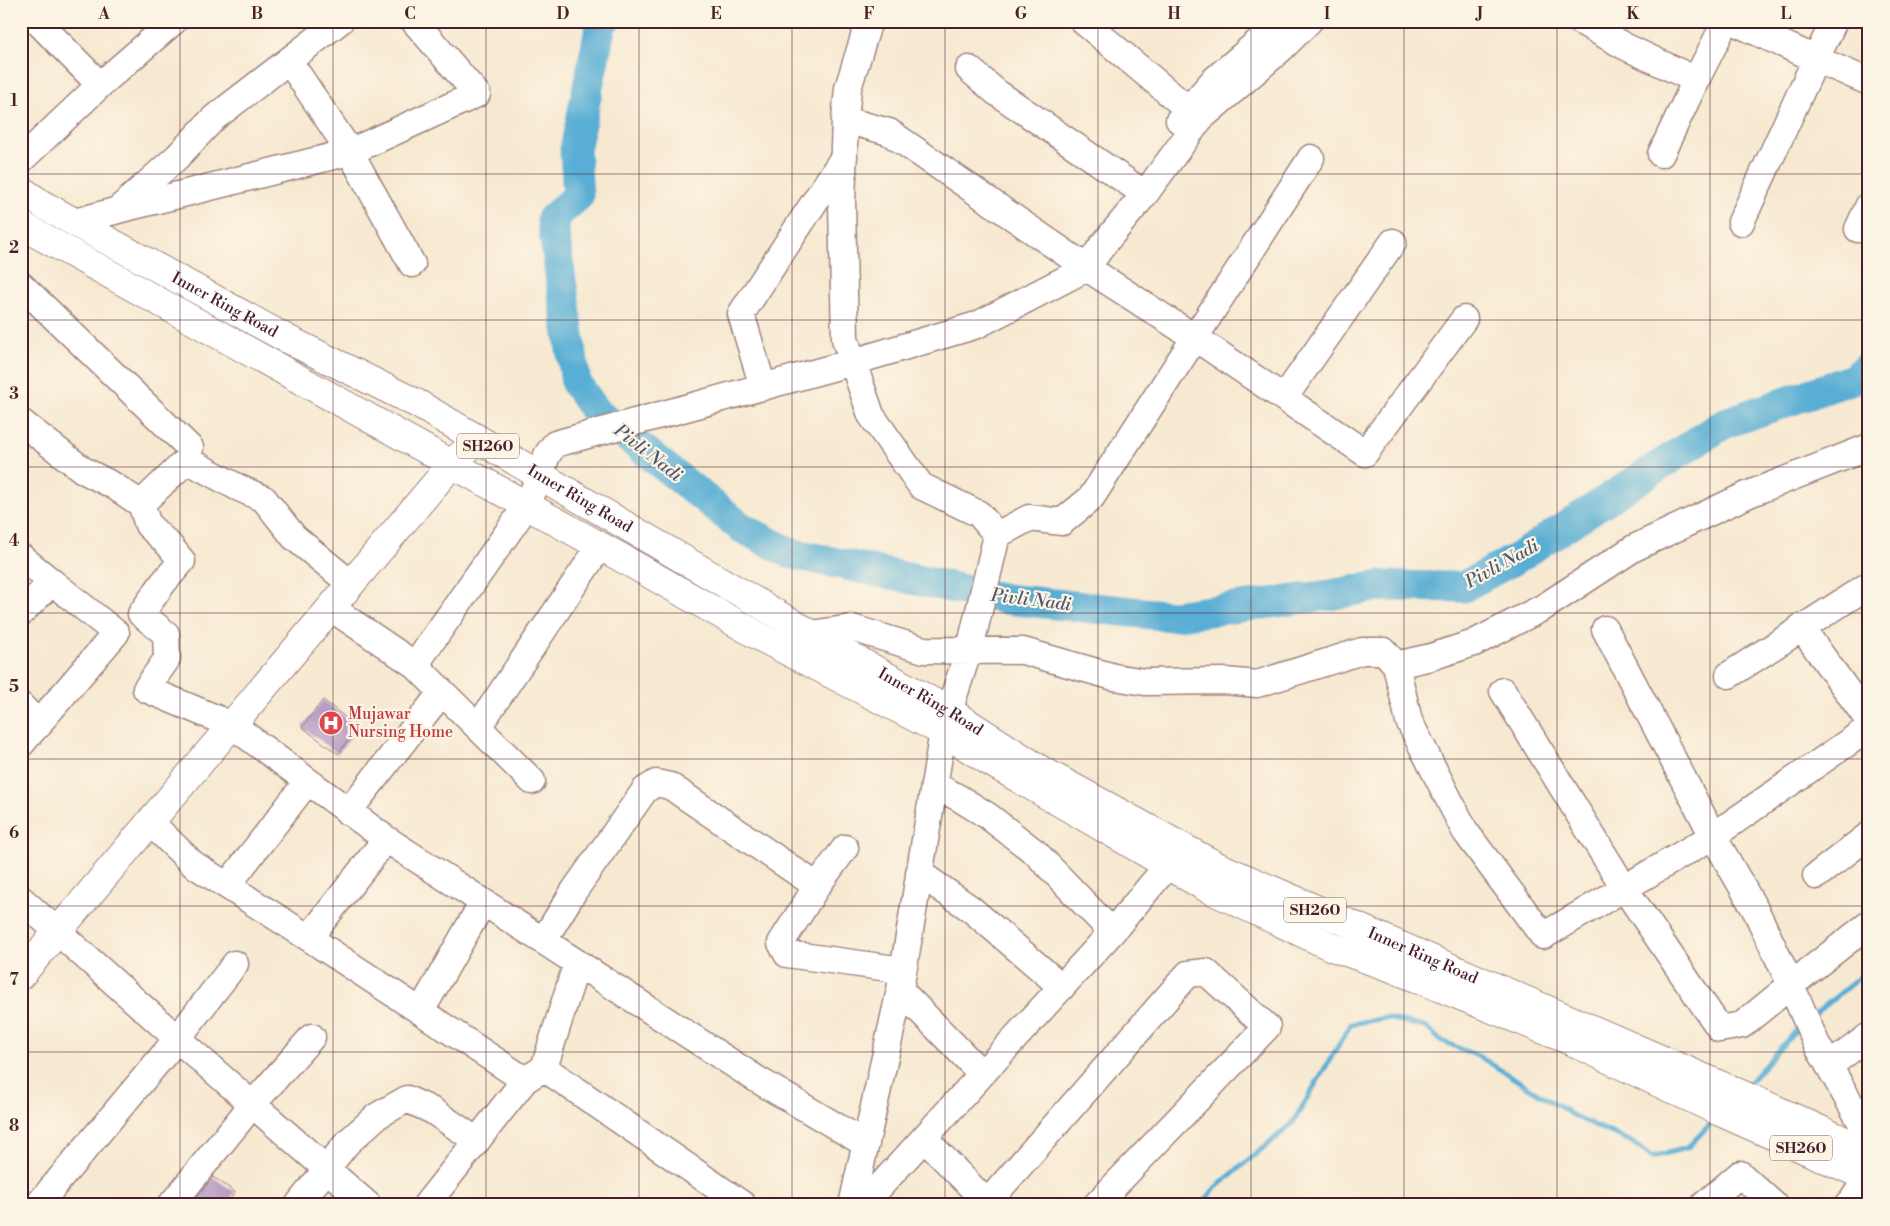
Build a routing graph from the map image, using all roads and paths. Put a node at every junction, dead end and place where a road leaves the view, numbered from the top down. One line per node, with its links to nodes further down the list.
1 (37, 21): 18 (street)
2 (174, 21): 18 (street)
3 (340, 21): 14 (street)
4 (414, 21): 21 (street)
5 (869, 21): 20 (street)
6 (1083, 21): 19 (street)
7 (1282, 21): 19 (street)
8 (1309, 21): 19 (street)
9 (1580, 21): 16 (street)
10 (1726, 21): 16 (street)
11 (1732, 21): 13 (street)
12 (1834, 21): 13 (street)
13 (1816, 59): 17 (street); 31 (street)
14 (289, 60): 21 (street); 29 (street)
15 (969, 69): 27 (street)
16 (1696, 80): 22 (street)
17 (1869, 82)
18 (100, 85): 25 (street)
19 (1194, 113): 27 (street)
20 (845, 120): 23 (street); 36 (street)
21 (350, 152): 29 (street); 35 (street)
22 (1661, 154)
23 (844, 157): 40 (street); 41 (street)
24 (1311, 158): 39 (street)
25 (21, 160)
26 (21, 190): 30 (main road, Inner Ring Road / SH260)
27 (1139, 191): 36 (street)
28 (1869, 205): 33 (street)
29 (118, 210): 30 (street)
30 (76, 222): 44 (main road, Inner Ring Road / SH260)
31 (1741, 222)
32 (21, 226): 47 (main road, Inner Ring Road / SH260)
33 (1858, 229)
34 (1393, 242): 42 (street)
35 (412, 264)
36 (1087, 268): 39 (street); 40 (street)
37 (21, 285): 46 (street)
38 (1464, 319): 42 (street)
39 (1194, 337): 42 (street); 51 (street)
40 (853, 362): 41 (street); 51 (street)
41 (763, 387): 48 (street)
42 (1284, 398)
43 (21, 422): 49 (street)
44 (477, 439): 47 (main road); 48 (main road, Inner Ring Road / SH260)
45 (1869, 447): 66 (street)
46 (187, 460): 49 (street); 55 (street)
47 (452, 464): 50 (main road, Inner Ring Road / SH260); 55 (main road)
48 (540, 476): 50 (street); 63 (main road, Inner Ring Road / SH260)
49 (141, 504): 59 (street)
50 (527, 506): 52 (main road, Inner Ring Road / SH260); 65 (street)
51 (997, 535): 64 (street)
52 (600, 546): 72 (main road, Inner Ring Road / SH260); 75 (street)
53 (21, 557): 54 (street)
54 (52, 582): 58 (street); 62 (street)
55 (351, 584): 57 (main road)
56 (1869, 585): 60 (street)
57 (331, 608): 65 (street); 74 (main road)
58 (21, 613)
59 (141, 614): 62 (street); 74 (street)
60 (1801, 627): 67 (street); 71 (street)
61 (1605, 629): 84 (street)
62 (116, 633): 73 (street)
63 (811, 634): 64 (street); 72 (main road, Inner Ring Road / SH260)
64 (970, 646): 66 (street); 72 (street)
65 (415, 665): 69 (street)
66 (1396, 665): 92 (street)
67 (1729, 675)
68 (1503, 691): 92 (street)
69 (442, 692): 75 (street); 81 (street)
70 (21, 706): 73 (street)
71 (1869, 720)
72 (946, 722): 80 (street); 87 (main road, Inner Ring Road / SH260)
73 (39, 725): 77 (street)
74 (232, 725): 78 (street); 82 (main road)
75 (478, 727): 79 (street)
76 (1869, 728): 84 (street)
77 (21, 744)
78 (307, 782): 81 (street); 90 (street)
79 (532, 782)
80 (934, 785): 88 (street); 97 (street)
81 (348, 812): 85 (street)
82 (150, 822): 90 (street); 96 (main road)
83 (1869, 835): 89 (street)
84 (1713, 836): 92 (street); 104 (street)
85 (386, 839): 94 (street); 98 (street)
86 (844, 848): 91 (street)
87 (1174, 856): 97 (street); 118 (main road, Inner Ring Road / SH260); 118 (main road, Inner Ring Road / SH260)
88 (919, 873): 103 (street); 105 (street)
89 (1816, 876)
90 (227, 886): 98 (street)
91 (817, 886): 99 (street); 103 (street)
92 (1625, 889): 104 (street)
93 (21, 899): 96 (street)
94 (483, 902): 99 (street); 106 (street)
95 (1869, 924): 104 (street)
96 (58, 931): 102 (main road); 109 (street)
97 (1112, 932): 105 (street)
98 (309, 938): 106 (street)
99 (543, 941): 100 (street)
100 (577, 963): 111 (street); 117 (street)
101 (235, 964): 109 (street)
102 (21, 976)
103 (902, 980): 112 (street); 117 (street)
104 (1791, 985): 110 (street)
105 (1062, 987): 112 (street)
106 (421, 1012): 111 (street)
107 (1869, 1036): 110 (street)
108 (312, 1037): 113 (street)
109 (177, 1040): 113 (street); 122 (street)
110 (1823, 1056): 114 (street)
111 (534, 1074): 116 (street); 126 (street)
112 (982, 1074): 115 (street)
113 (252, 1105): 119 (street); 123 (street)
114 (1869, 1136)
115 (924, 1138): 121 (street); 128 (street)
116 (477, 1141): 119 (street); 120 (street)
117 (866, 1144): 127 (street)
118 (1868, 1169): 132 (street)
119 (326, 1170): 124 (street); 125 (street)
120 (428, 1204)
121 (988, 1204): 129 (street)
122 (38, 1205)
123 (171, 1205)
124 (298, 1205)
125 (368, 1205)
126 (743, 1205)
127 (852, 1205)
128 (863, 1205)
129 (1096, 1205)
130 (1704, 1205): 131 (street)
131 (1774, 1205)
132 (1848, 1205)

